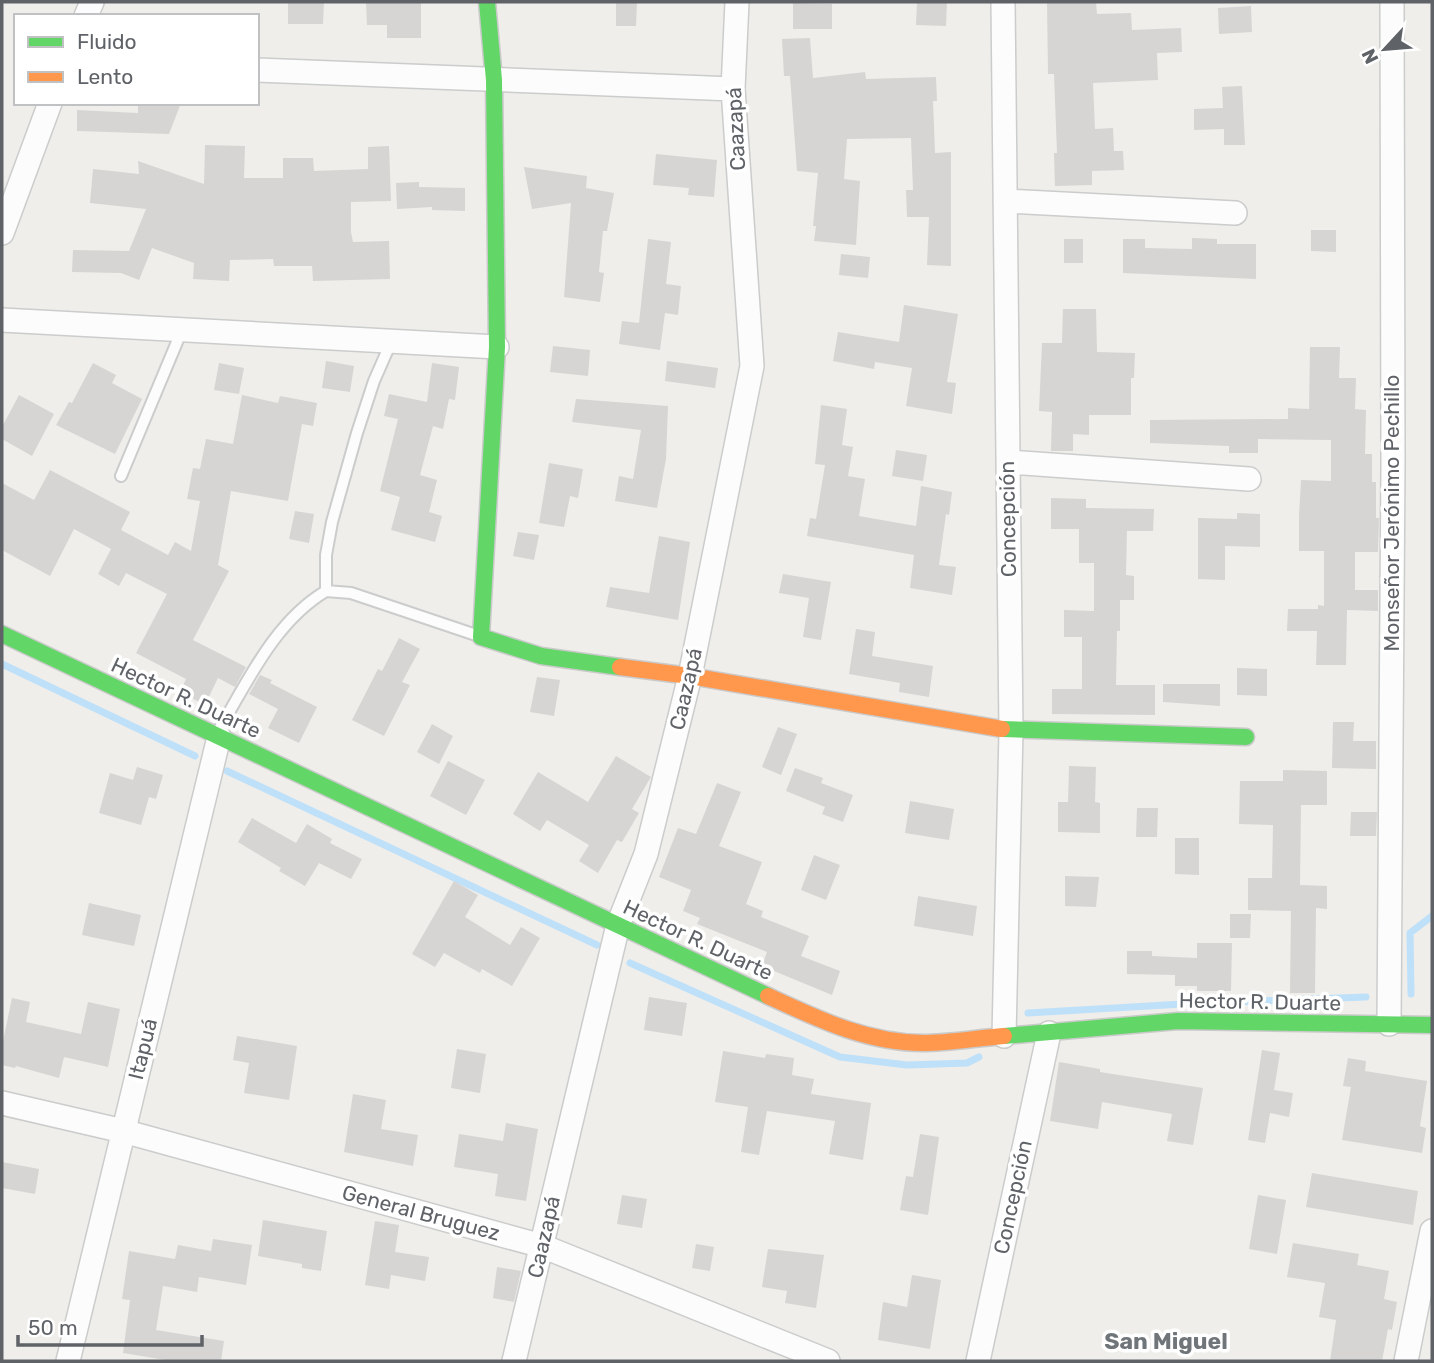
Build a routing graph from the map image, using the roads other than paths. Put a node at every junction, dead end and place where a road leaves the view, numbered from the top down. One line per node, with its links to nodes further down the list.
1 (487, 2): 6 (street)
2 (737, 2): 7 (street, Caazapá)
3 (1003, 2): 9 (street, Concepción)
4 (1392, 2): 27 (street, Monseñor Jerónimo Pechillo)
5 (259, 70): 6 (street)
6 (494, 80): 7 (street); 15 (street)
7 (733, 89): 22 (street, Caazapá)
8 (49, 105): 11 (street)
9 (1005, 201): 10 (street); 16 (street, Concepción)
10 (1235, 213)
11 (2, 233)
12 (2, 320): 13 (street)
13 (182, 330): 14 (street); 17 (lane)
14 (391, 340): 15 (street); 19 (lane)
15 (498, 347): 21 (street)
16 (1008, 462): 18 (street); 23 (street, Concepción)
17 (121, 476)
18 (1249, 479)
19 (326, 592): 21 (lane); 24 (lane)
20 (2, 635): 24 (street, Hector R. Duarte)
21 (481, 637): 22 (street)
22 (690, 676): 23 (street); 26 (street, Caazapá)
23 (1011, 731): 25 (street); 30 (street, Concepción)
24 (217, 736): 26 (street, Hector R. Duarte); 32 (street, Itapuá)
25 (1246, 737)
26 (618, 925): 30 (street, Hector R. Duarte); 34 (street, Caazapá)
27 (1389, 1024): 28 (street, Hector R. Duarte); 29 (street, Hector R. Duarte)
28 (1432, 1025)
29 (1049, 1032): 30 (street, Hector R. Duarte); 38 (street, Concepción)
30 (1004, 1037)
31 (2, 1103): 32 (street, General Bruguez)
32 (123, 1131): 34 (street, General Bruguez); 35 (street, Itapuá)
33 (1432, 1231): 39 (street)
34 (542, 1246): 36 (street, Caazapá); 37 (street, General Bruguez)
35 (68, 1361)
36 (514, 1361)
37 (828, 1361)
38 (978, 1361)
39 (1406, 1361)

